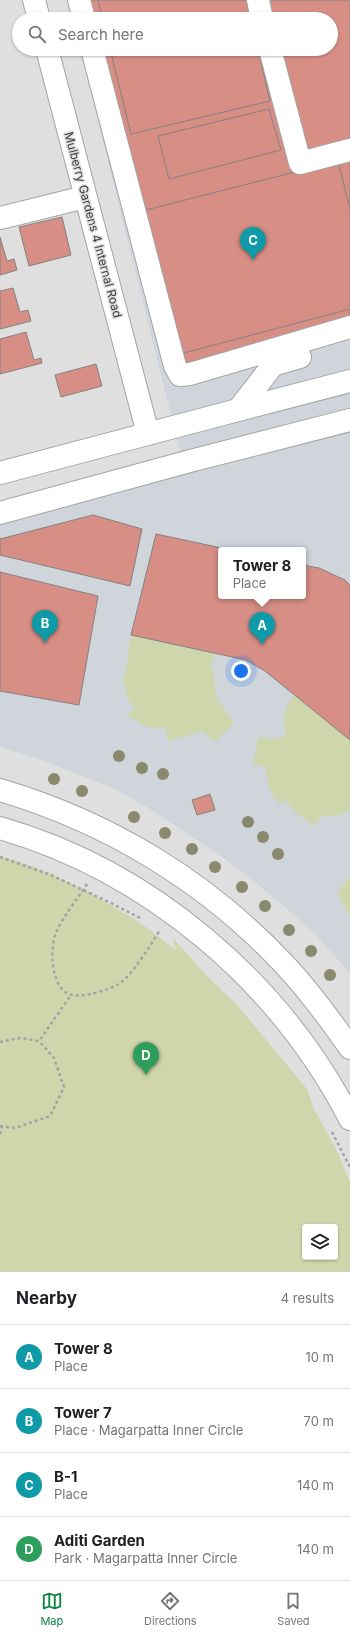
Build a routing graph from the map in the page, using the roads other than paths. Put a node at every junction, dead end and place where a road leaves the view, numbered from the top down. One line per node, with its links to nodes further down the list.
1 (34, 0): 4 (street)
2 (79, 0): 5 (street)
3 (258, 0): 6 (street)
4 (37, 12)
5 (82, 12)
6 (261, 12)
7 (49, 56): 11 (street, Mulberry Gardens 4 Internal Road)
8 (94, 56): 13 (street)
9 (272, 56): 10 (street)
10 (350, 150)
11 (85, 196): 12 (street); 18 (street, Mulberry Gardens 4 Internal Road)
12 (0, 218)
13 (350, 327)
14 (350, 342): 16 (street)
15 (350, 381): 16 (street)
16 (238, 410): 18 (street)
17 (350, 420): 20 (street)
18 (148, 434): 19 (street)
19 (0, 473)
20 (0, 513)
21 (0, 790): 23 (street)
22 (0, 828): 24 (street)
23 (350, 1048)
24 (350, 1119)

